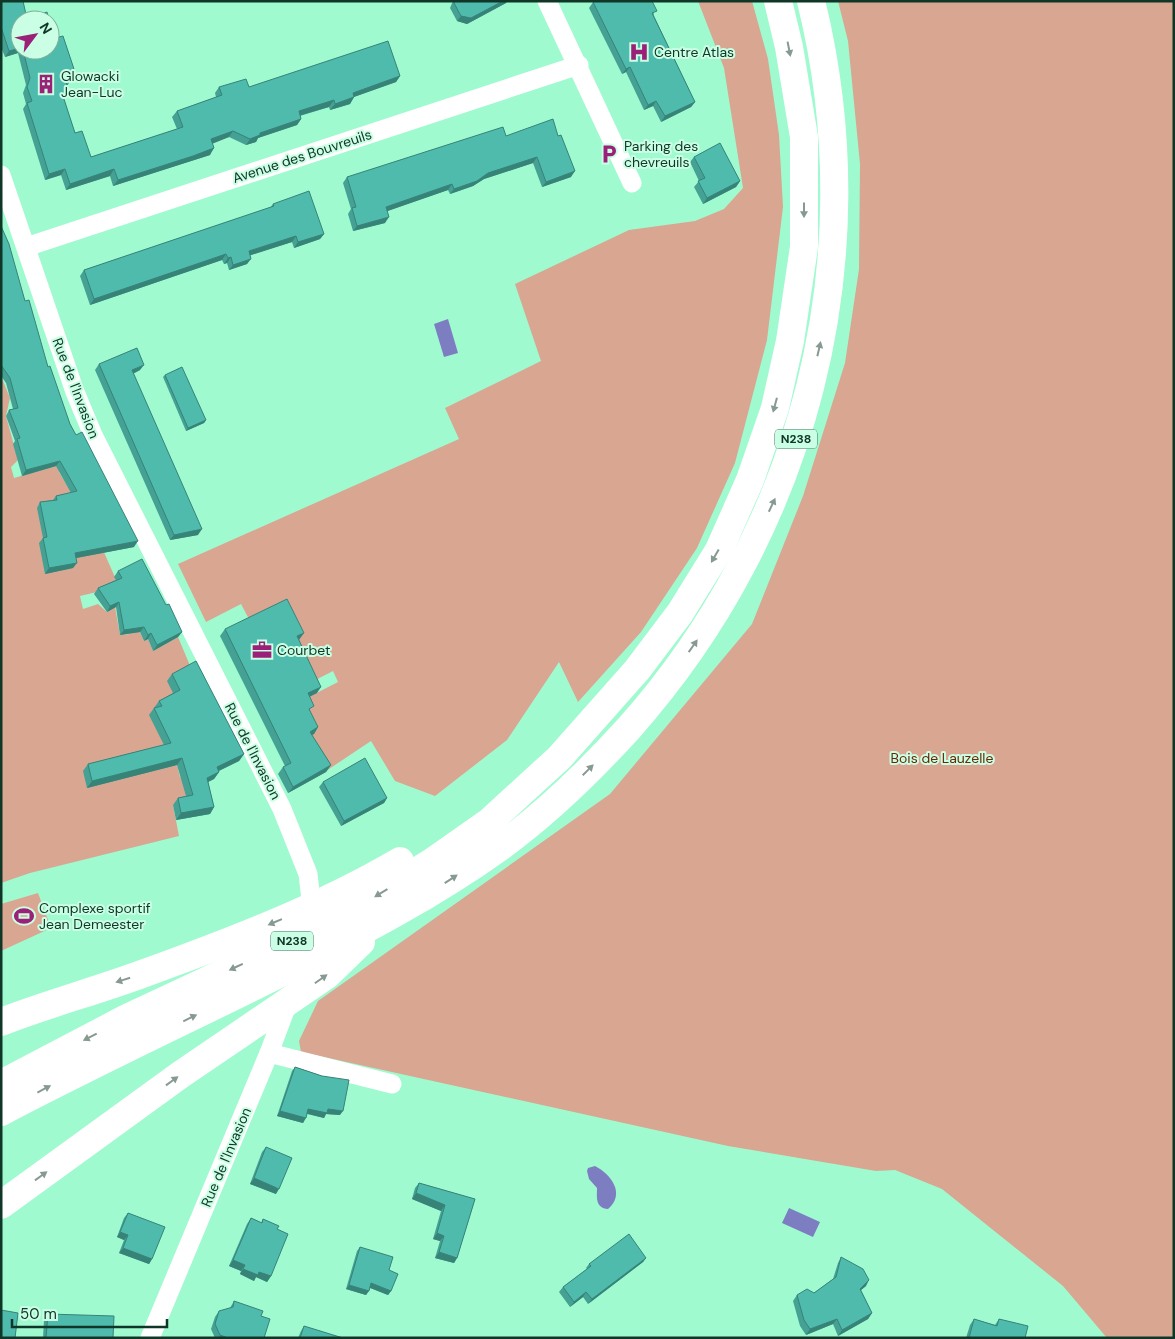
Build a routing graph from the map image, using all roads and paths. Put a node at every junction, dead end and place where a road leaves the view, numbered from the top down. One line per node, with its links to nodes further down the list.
1 (547, 1): 4 (street)
2 (778, 1): 8 (highway, N238, one-way to 8)
3 (811, 1): 9 (highway, N238, one-way to 3)
4 (579, 66): 6 (street); 7 (street, Avenue des Bouvreuils)
5 (1, 175): 7 (street, Rue de l'Invasion)
6 (632, 183)
7 (26, 247): 11 (street, Rue de l'Invasion)
8 (559, 758): 10 (highway, one-way to 10); 12 (highway, N238, one-way to 12)
9 (380, 923): 14 (highway, N238, one-way to 9); 15 (highway, one-way to 9)
10 (1, 1022)
11 (269, 1053): 13 (street); 16 (street, Rue de l'Invasion)
12 (1, 1084)
13 (392, 1084)
14 (1, 1112)
15 (1, 1205)
16 (150, 1338)

